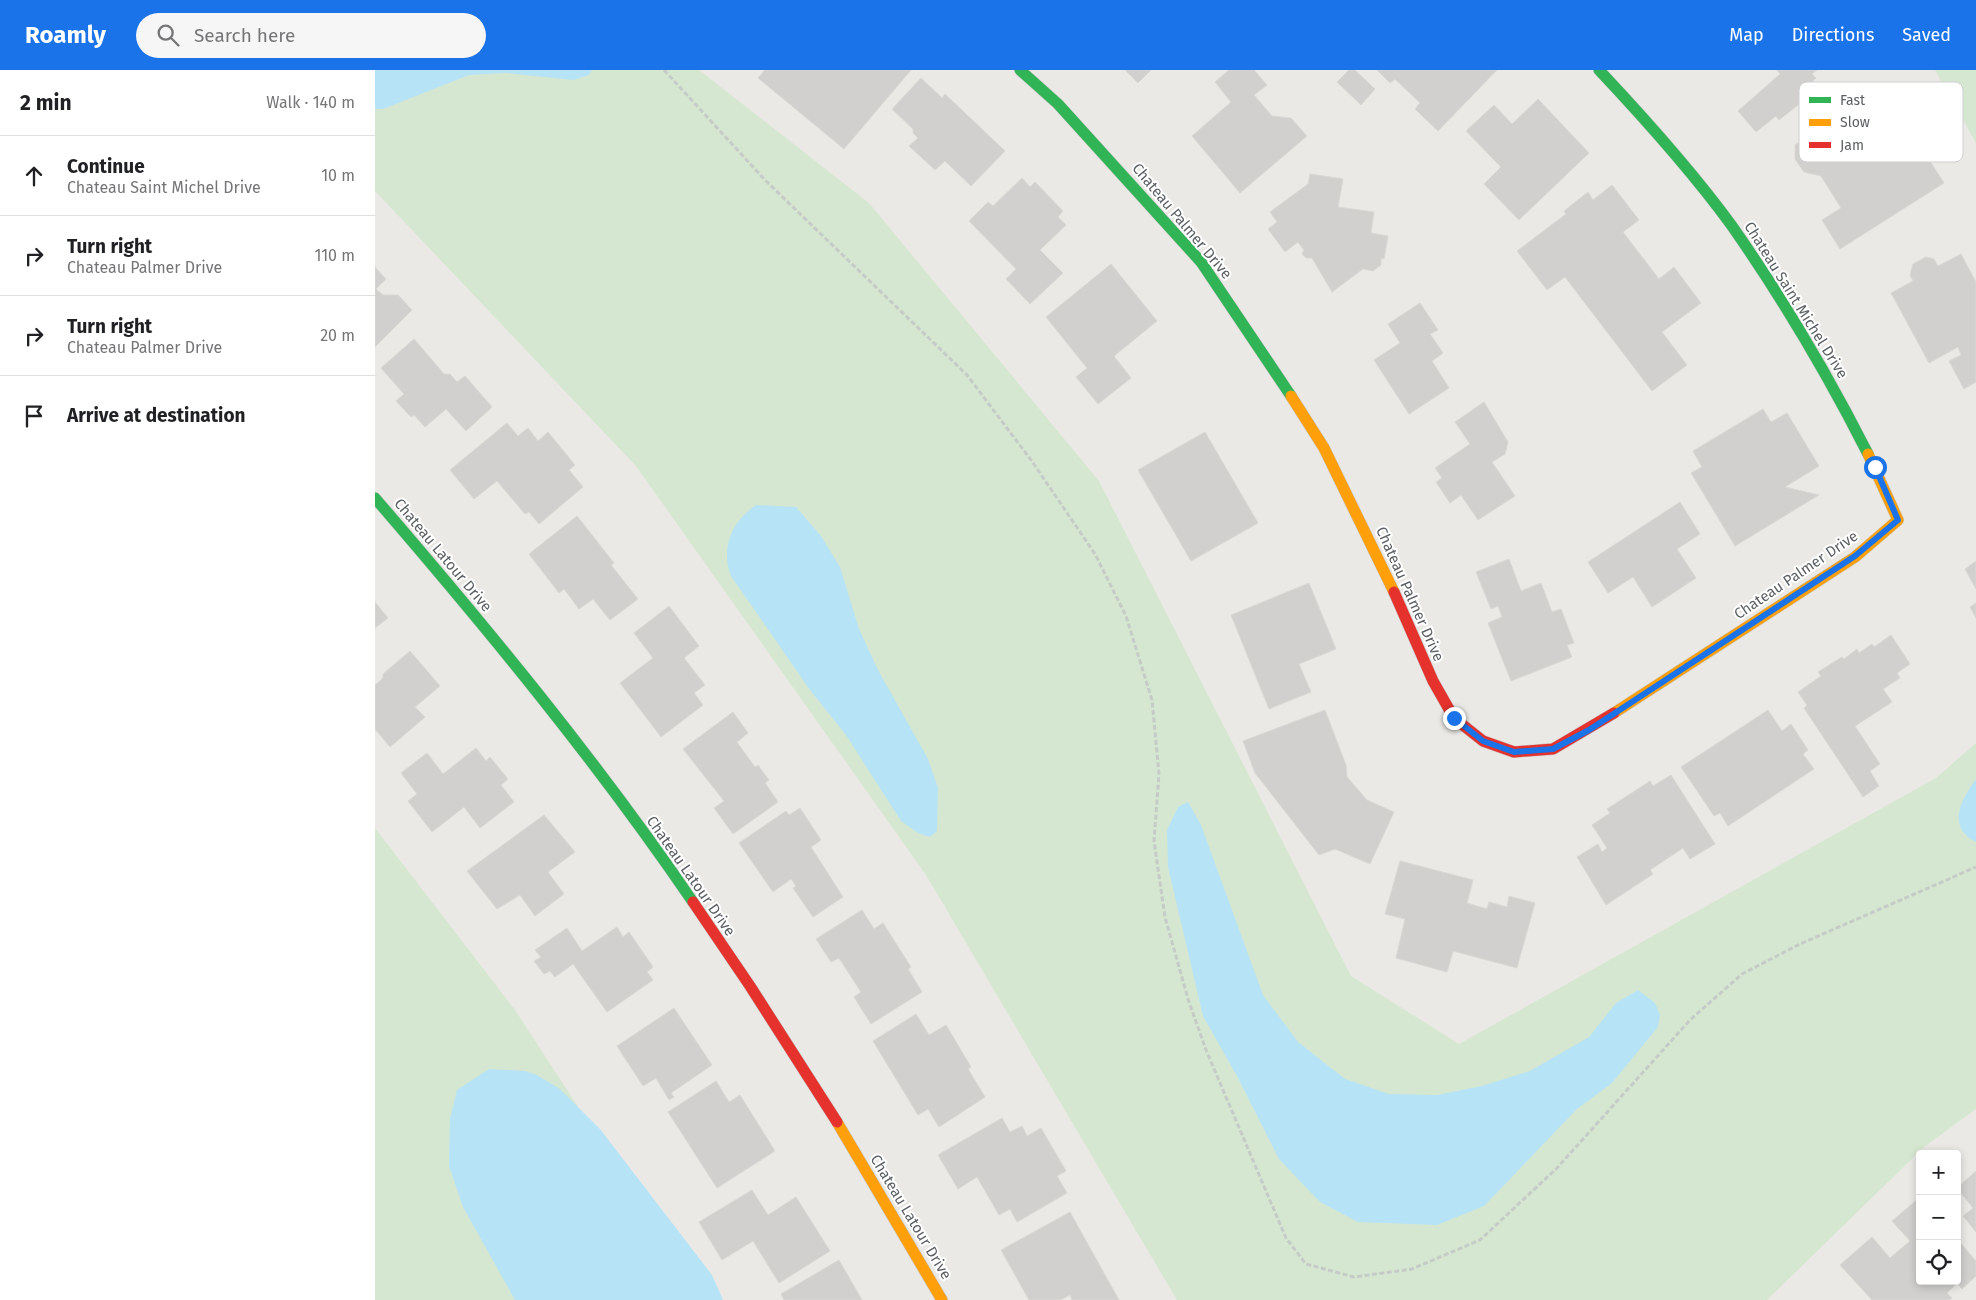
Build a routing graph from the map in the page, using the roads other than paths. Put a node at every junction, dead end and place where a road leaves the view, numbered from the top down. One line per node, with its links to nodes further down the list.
1 (1020, 70): 4 (street, Chateau Palmer Drive)
2 (1599, 70): 4 (street, Chateau Saint Michel Drive)
3 (375, 498): 5 (street, Chateau Latour Drive)
4 (1898, 520)
5 (943, 1300)

